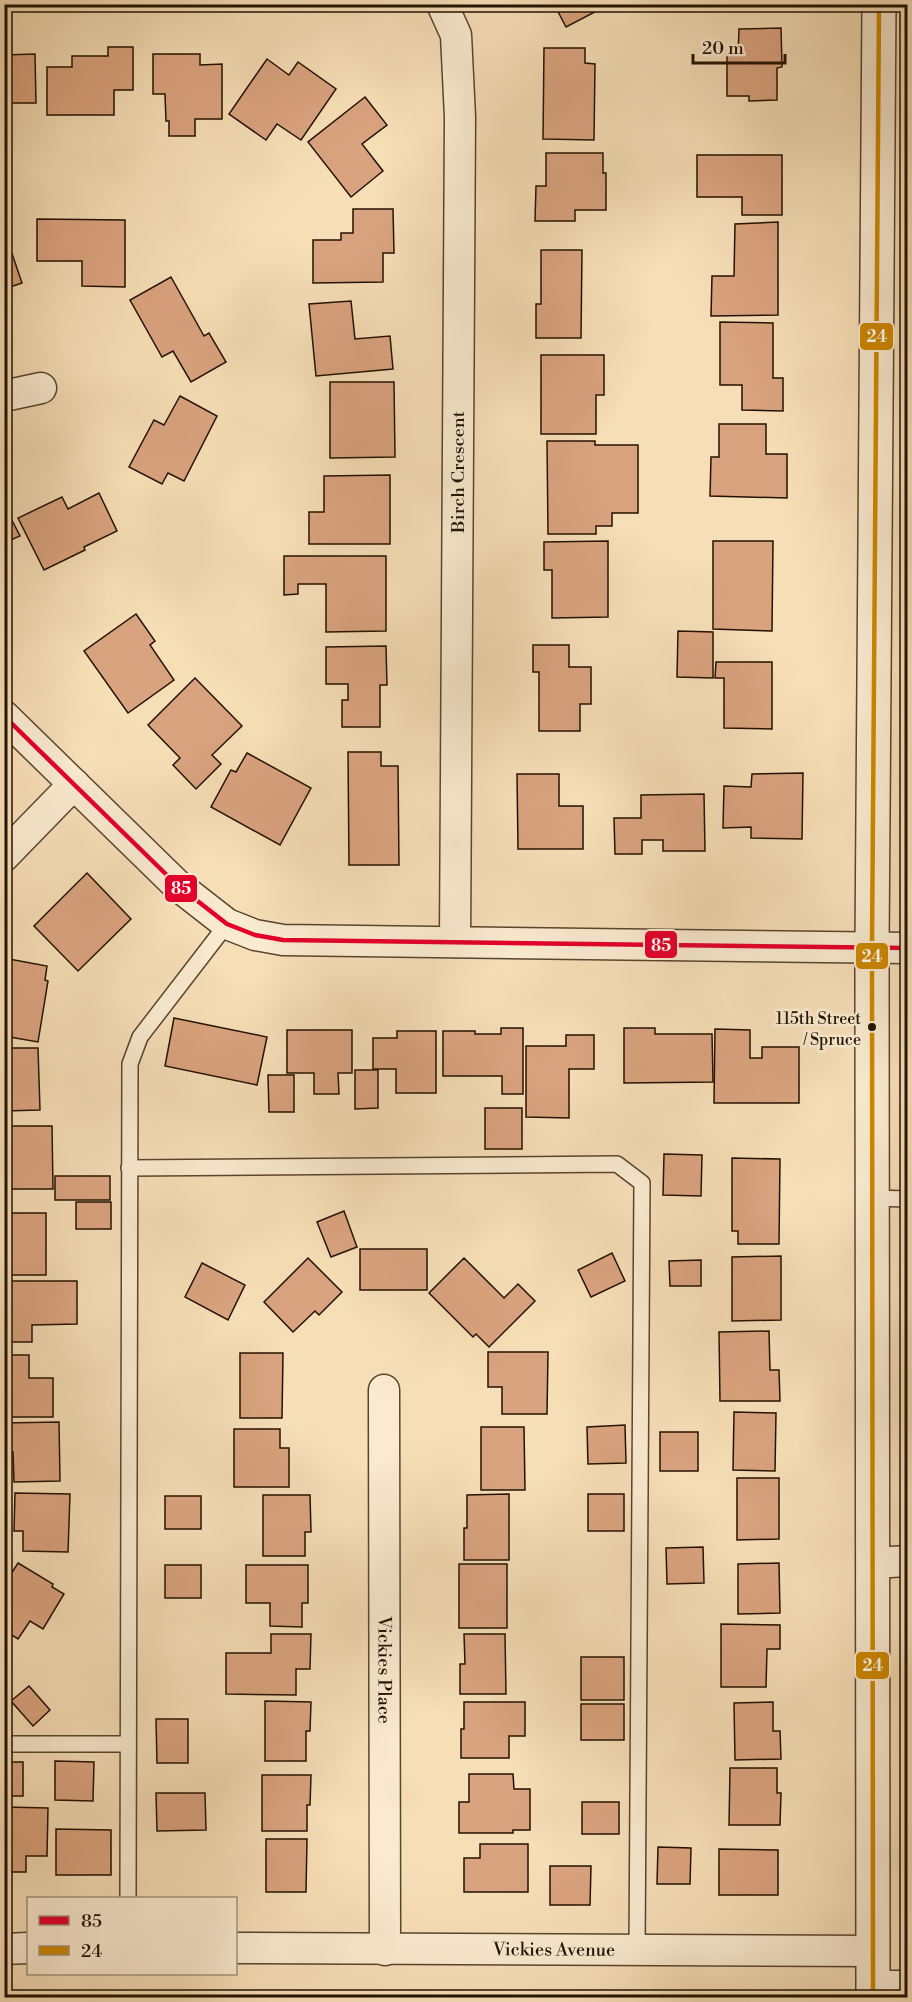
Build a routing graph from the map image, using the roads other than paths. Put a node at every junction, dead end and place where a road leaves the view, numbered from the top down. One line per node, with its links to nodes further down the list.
1 (442, 4): 9 (street, Birch Crescent)
2 (879, 4): 10 (street)
3 (41, 388): 4 (street)
4 (4, 396)
5 (4, 716): 6 (street)
6 (74, 784): 7 (street); 8 (street)
7 (4, 856)
8 (227, 924): 9 (street); 12 (lane)
9 (455, 942): 10 (street)
10 (872, 947): 11 (street); 13 (street)
11 (908, 948)
12 (129, 1168): 19 (lane); 25 (lane)
13 (872, 1198): 14 (lane); 17 (street)
14 (908, 1199)
15 (384, 1390): 24 (street, Vickies Place)
16 (908, 1561): 17 (street)
17 (872, 1563): 26 (street)
18 (4, 1744): 19 (lane)
19 (128, 1744): 20 (lane)
20 (128, 1897)
21 (4, 1948): 22 (street)
22 (27, 1948)
23 (237, 1948): 24 (street, Vickies Avenue)
24 (385, 1950): 25 (street, Vickies Avenue)
25 (637, 1950): 26 (street, Vickies Avenue)
26 (872, 1951): 28 (street)
27 (908, 1986): 28 (street)
28 (873, 1992)

